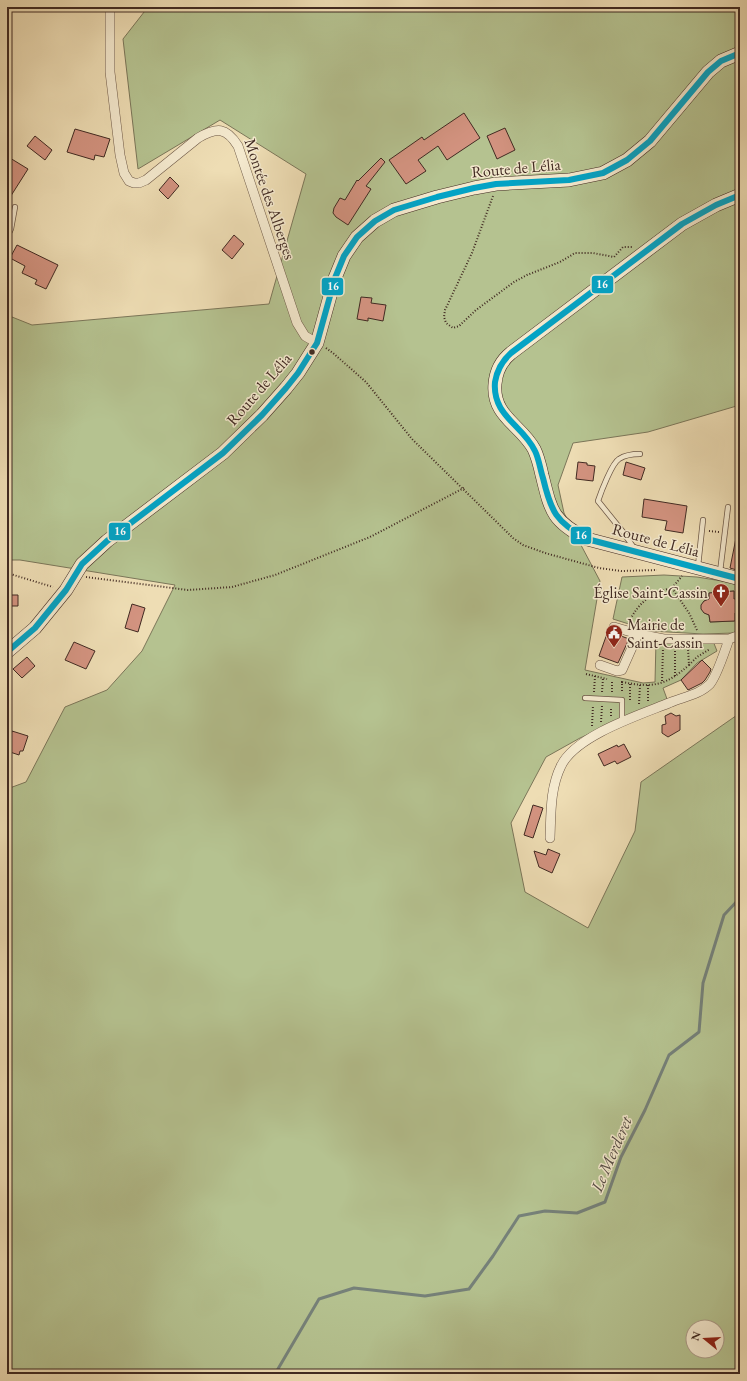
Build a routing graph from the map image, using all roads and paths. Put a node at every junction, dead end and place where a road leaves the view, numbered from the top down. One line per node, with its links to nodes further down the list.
1 (110, 7): 8 (street, Montée des Alberges)
2 (740, 53): 3 (street, Route de Lélia)
3 (496, 184): 7 (path); 8 (street, Route de Lélia)
4 (740, 195): 7 (street, Route de Lélia)
5 (15, 207): 6 (lane)
6 (7, 237)
7 (628, 266): 15 (street, Route de Lélia)
8 (317, 343): 10 (path); 20 (street, Route de Lélia)
9 (640, 454): 15 (lane)
10 (464, 488): 17 (path); 20 (path)
11 (728, 507): 14 (lane)
12 (703, 520): 13 (lane)
13 (702, 530): 14 (path); 16 (lane)
14 (725, 533): 19 (lane)
15 (636, 552): 16 (street, Route de Lélia)
16 (693, 569): 19 (street, Route de Lélia); 22 (path)
17 (664, 570)
18 (7, 573): 23 (path)
19 (720, 574): 21 (street, Route de Lélia)
20 (75, 575): 23 (street, Route de Lélia)
21 (740, 579)
22 (672, 588): 25 (path); 28 (path)
23 (66, 590): 32 (street, Route de Lélia)
24 (614, 627): 25 (street)
25 (625, 630): 26 (street)
26 (638, 634): 28 (street); 33 (street)
27 (740, 635): 29 (street)
28 (698, 639): 29 (street)
29 (729, 639): 47 (street)
30 (675, 648): 34 (path); 36 (path); 37 (path)
31 (704, 648): 34 (path)
32 (7, 652)
33 (600, 665)
34 (689, 665): 36 (path)
35 (586, 674): 38 (path)
36 (675, 677): 37 (path)
37 (662, 681): 41 (path)
38 (622, 682): 39 (path); 43 (path)
39 (630, 684): 40 (path); 46 (path)
40 (640, 685): 41 (path); 45 (path)
41 (648, 685): 44 (path)
42 (585, 698): 43 (lane)
43 (622, 700): 47 (lane)
44 (648, 702)
45 (639, 705)
46 (630, 707)
47 (622, 723): 48 (street)
48 (550, 838)

